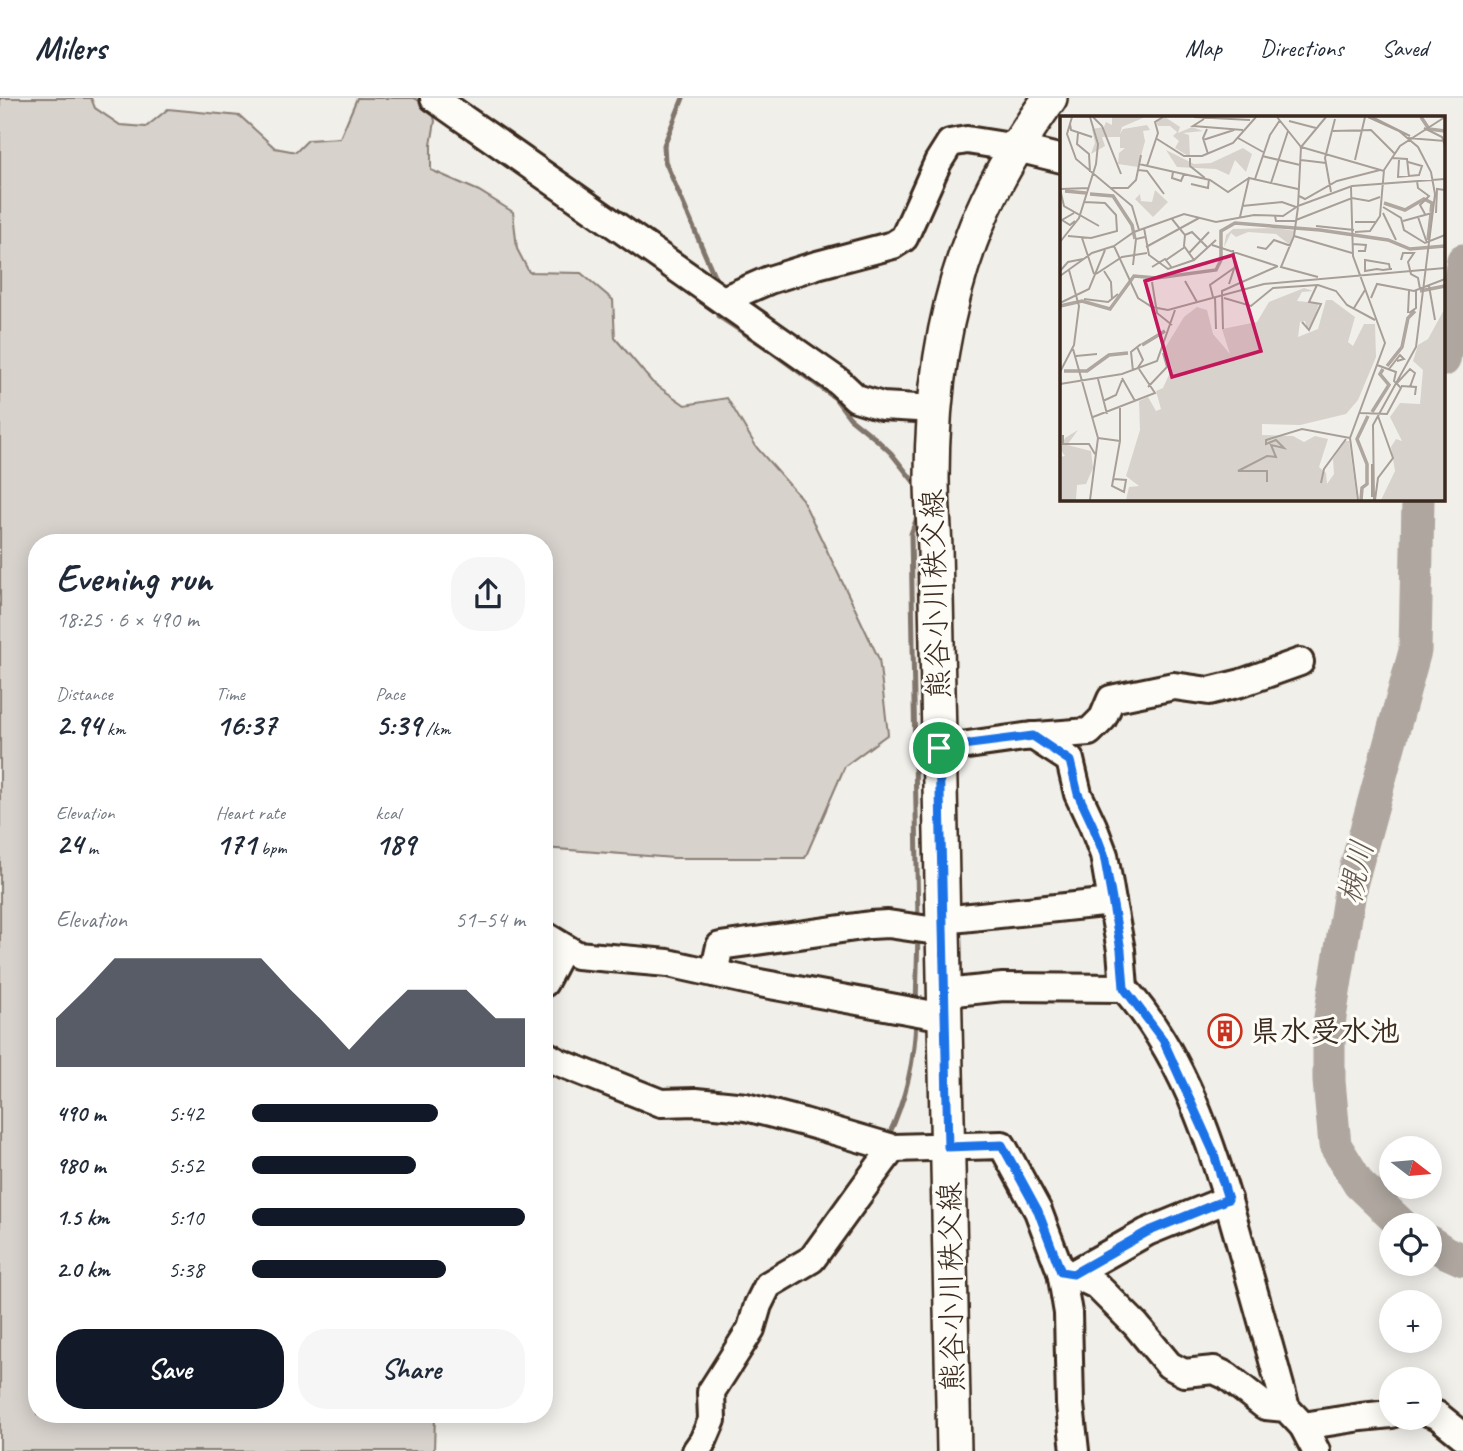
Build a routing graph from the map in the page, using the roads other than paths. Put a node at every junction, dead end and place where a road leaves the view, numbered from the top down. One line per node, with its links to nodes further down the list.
1 (434, 98): 5 (street)
2 (1050, 98): 3 (main road, 熊谷小川秩父線)
3 (1017, 148): 4 (street); 5 (street); 6 (main road, 熊谷小川秩父線)
4 (1060, 159)
5 (723, 300): 6 (street)
6 (935, 409): 9 (main road, 熊谷小川秩父線)
7 (1300, 662): 8 (street)
8 (1033, 736): 9 (street); 10 (street)
9 (939, 748): 11 (main road, 熊谷小川秩父線)
10 (1112, 902): 11 (street); 14 (street)
11 (940, 926): 13 (street); 15 (main road, 熊谷小川秩父線)
12 (553, 941): 13 (street)
13 (714, 973): 15 (street)
14 (1124, 988): 15 (street); 19 (street)
15 (945, 1005): 17 (main road, 熊谷小川秩父線)
16 (553, 1059): 18 (street)
17 (948, 1147): 18 (street); 20 (street); 26 (main road, 熊谷小川秩父線)
18 (893, 1148): 25 (street)
19 (1228, 1199): 20 (street); 22 (street)
20 (1067, 1273): 22 (street); 27 (street)
21 (1379, 1415): 22 (street)
22 (1295, 1417): 28 (street)
23 (1442, 1419): 24 (street)
24 (1463, 1436)
25 (696, 1451)
26 (954, 1451)
27 (1075, 1451)
28 (1316, 1451)

